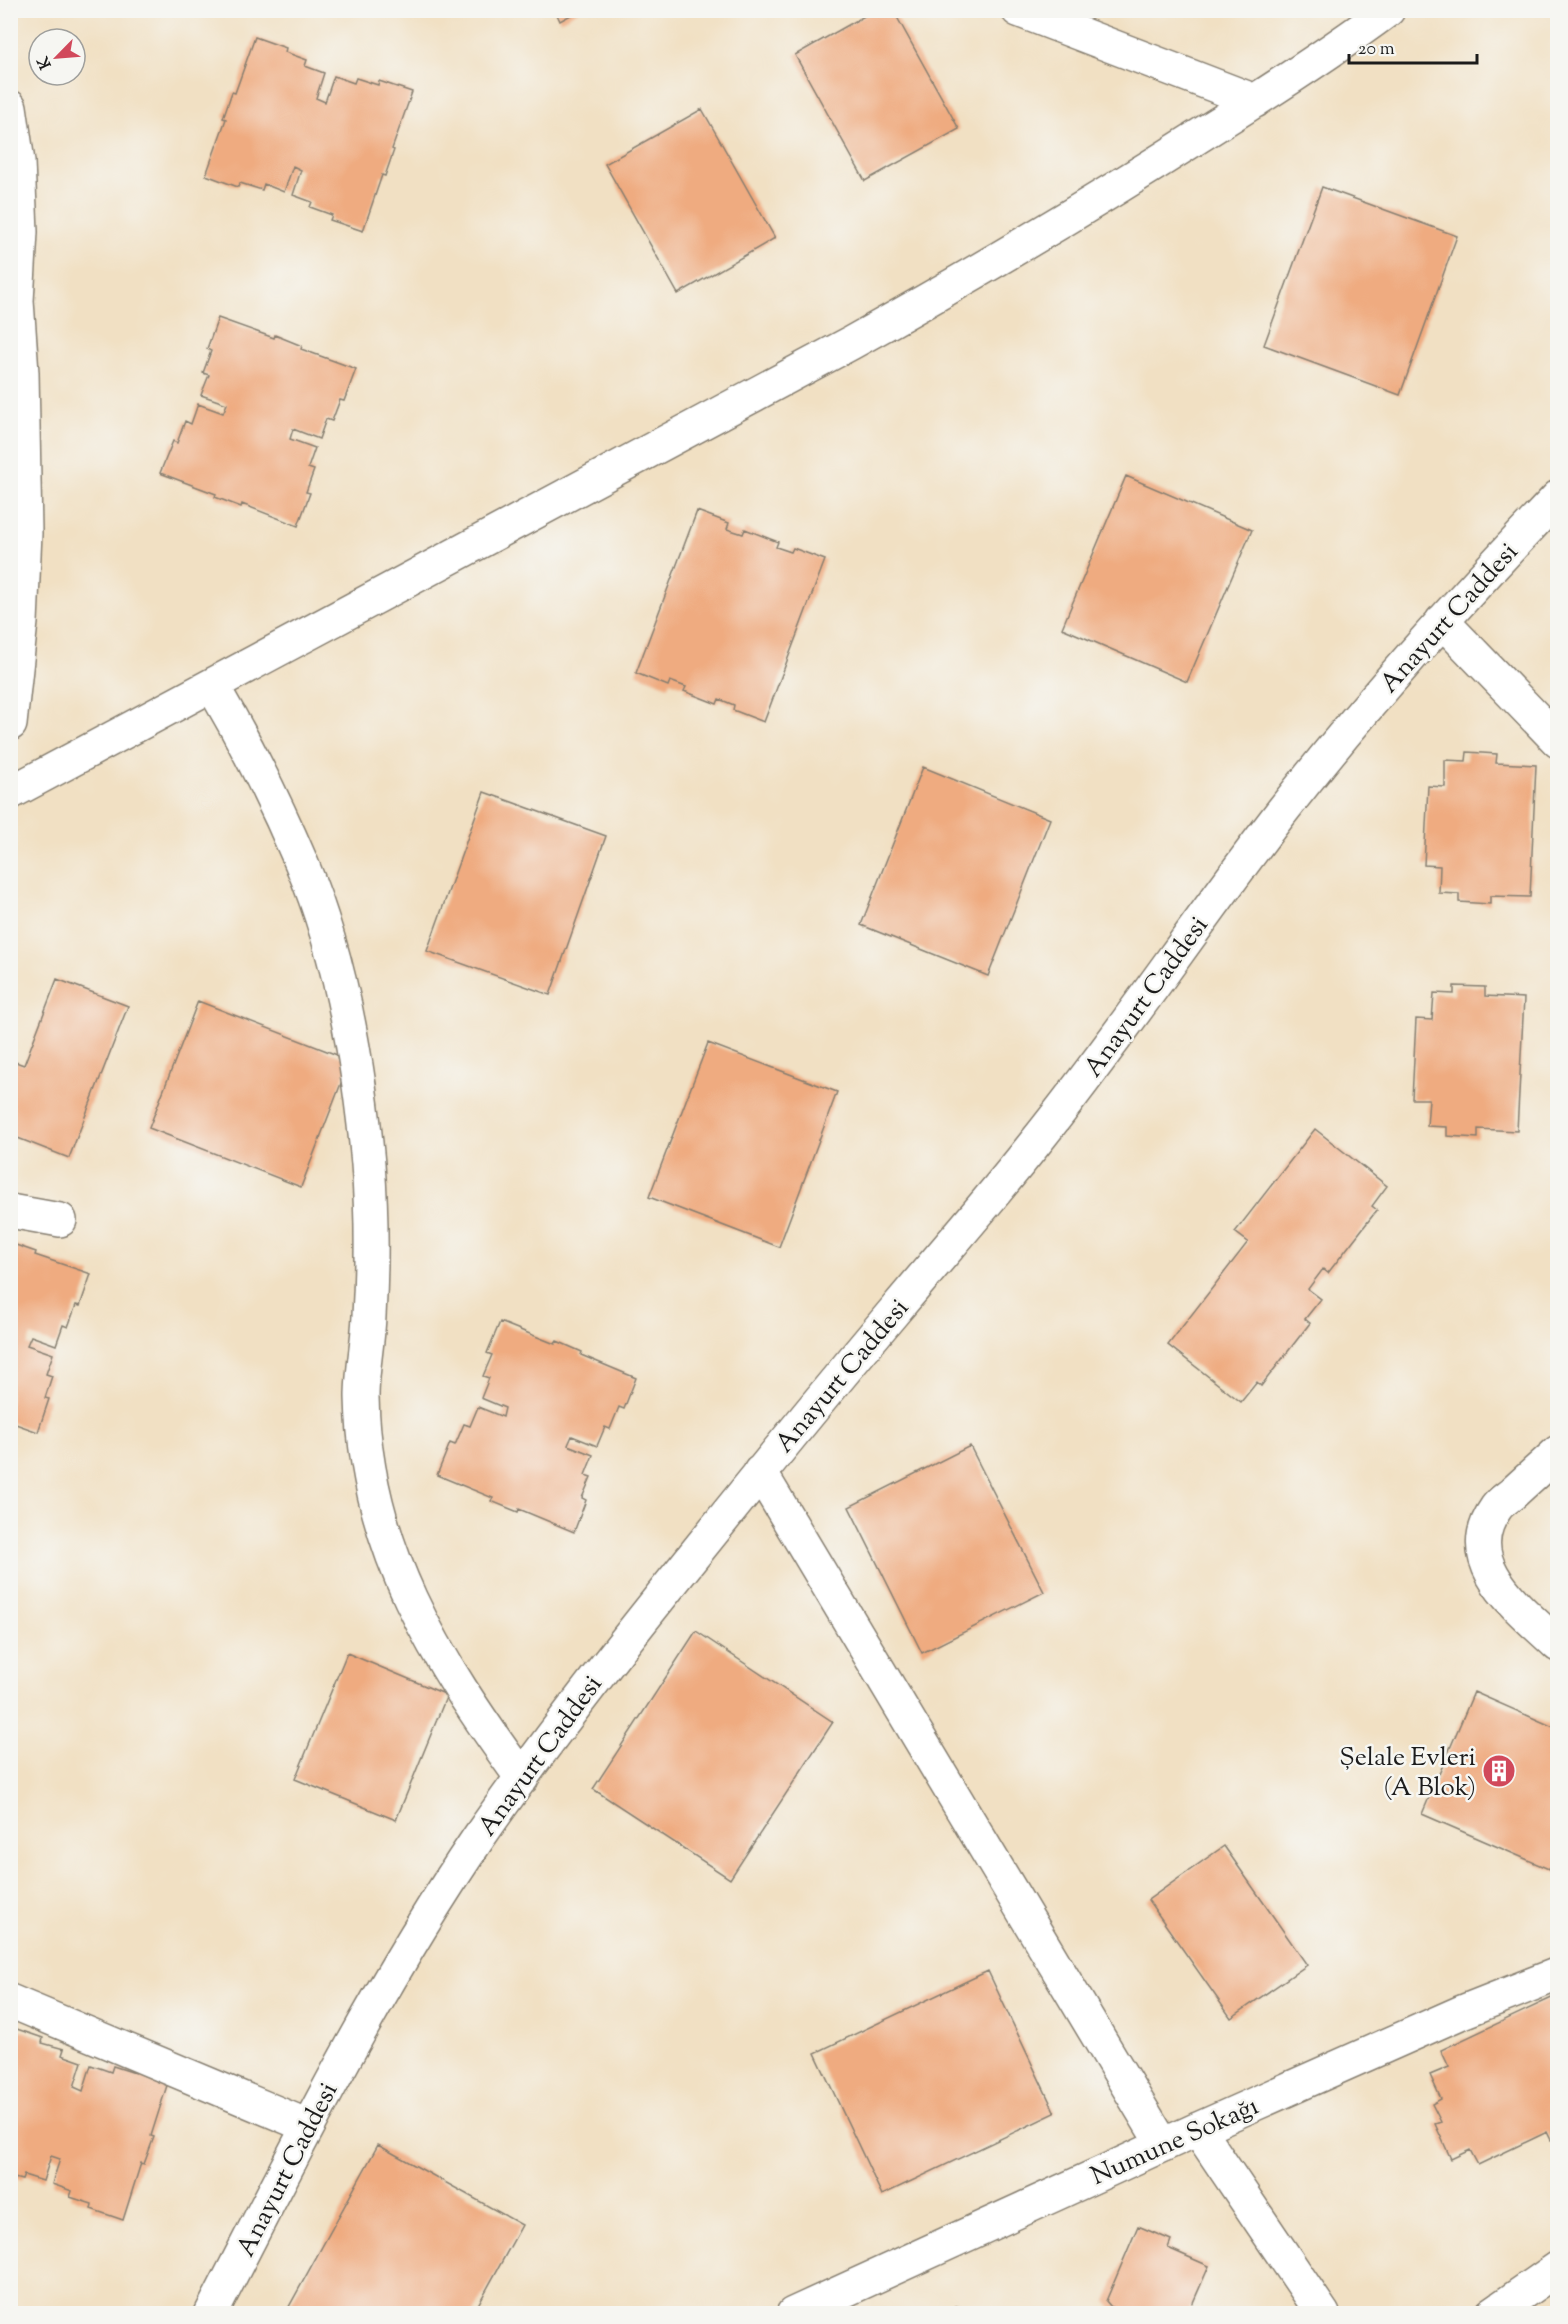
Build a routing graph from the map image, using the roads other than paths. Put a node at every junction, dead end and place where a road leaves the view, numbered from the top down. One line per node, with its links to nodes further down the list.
1 (1018, 10): 3 (street)
2 (1388, 10): 3 (street)
3 (1255, 101): 8 (street)
4 (10, 107): 5 (street)
5 (14, 291): 9 (street)
6 (1557, 497): 7 (street, Anayurt Caddesi)
7 (1442, 621): 10 (street); 15 (street, Anayurt Caddesi)
8 (212, 685): 11 (street); 17 (street)
9 (10, 724)
10 (1557, 741)
11 (10, 793)
12 (10, 1211): 13 (street)
13 (60, 1220)
14 (1557, 1452): 16 (street)
15 (760, 1472): 17 (street, Anayurt Caddesi); 22 (street)
16 (1557, 1645)
17 (522, 1778): 20 (street, Anayurt Caddesi)
18 (1557, 1974): 21 (street, Numune Sokağı)
19 (10, 2001): 20 (street)
20 (308, 2126): 24 (street, Anayurt Caddesi)
21 (1198, 2129): 22 (street, Numune Sokağı); 26 (street)
22 (1162, 2145): 25 (street, Numune Sokağı)
23 (1557, 2268): 27 (street)
24 (211, 2313)
25 (793, 2313)
26 (1323, 2313)
27 (1492, 2313)

